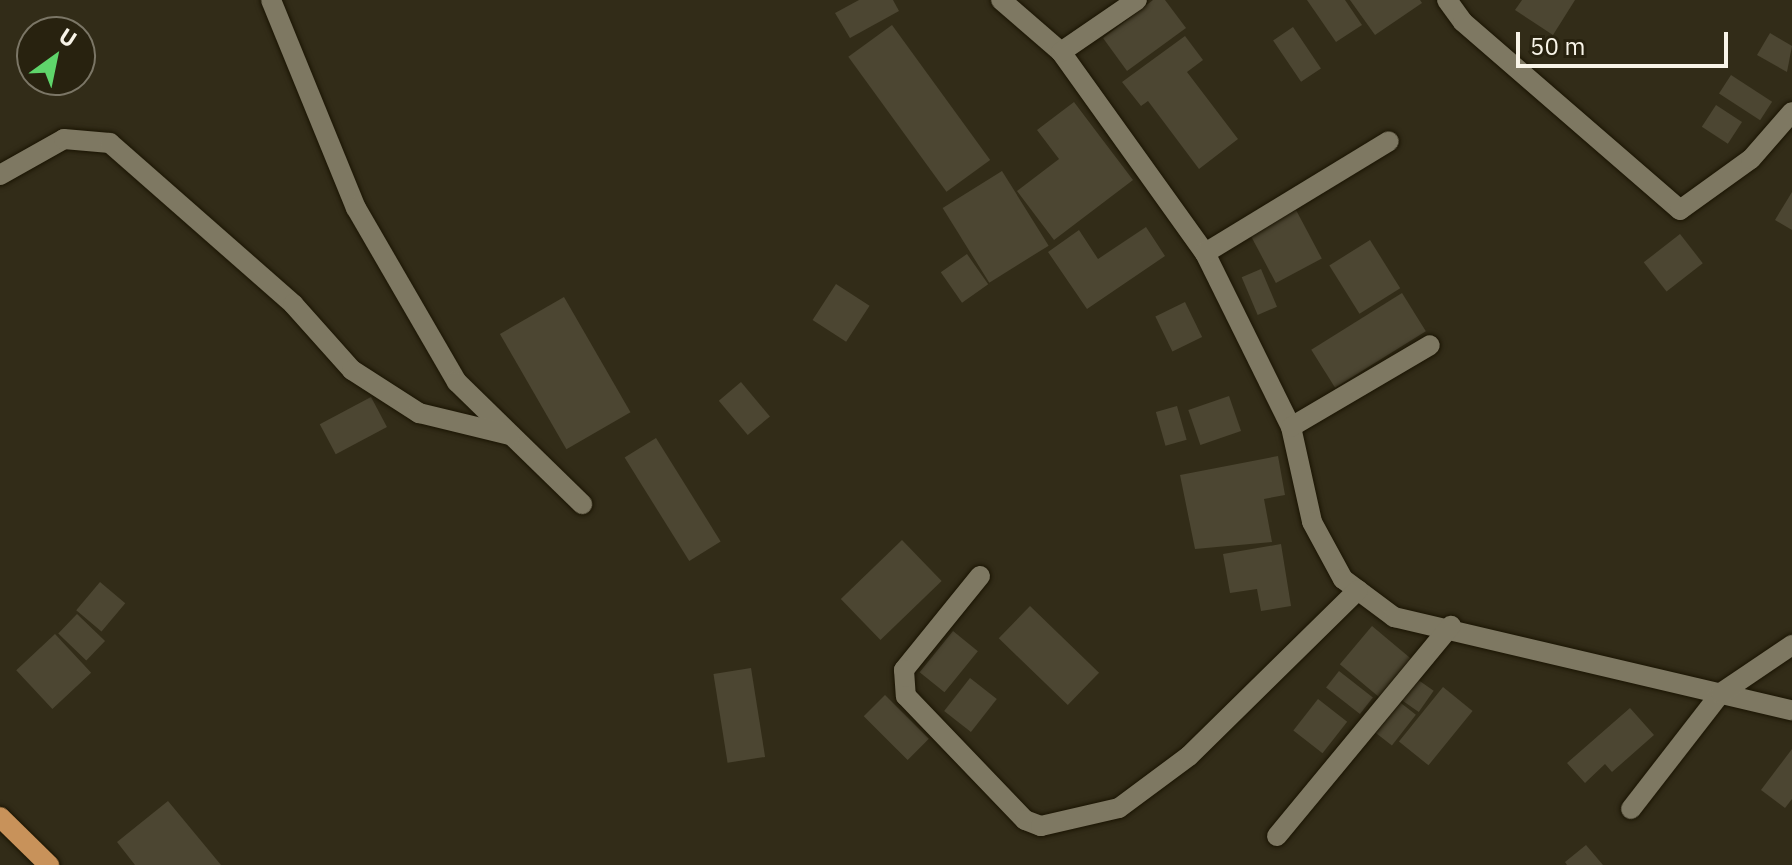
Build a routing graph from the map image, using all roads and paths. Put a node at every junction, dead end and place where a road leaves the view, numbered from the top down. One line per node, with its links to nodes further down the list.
1 (271, 0): 12 (street)
2 (1001, 0): 5 (street)
3 (1137, 0): 5 (street)
4 (1447, 0): 6 (street)
5 (1061, 52): 9 (street)
6 (1792, 112)
7 (1389, 141): 9 (street)
8 (0, 175): 12 (street)
9 (1205, 253): 11 (street)
10 (1430, 345): 11 (street)
11 (1291, 427): 15 (street)
12 (510, 435): 13 (street)
13 (582, 504)
14 (980, 576): 15 (street)
15 (1358, 590): 16 (street)
16 (1451, 626): 18 (street); 22 (street)
17 (1792, 645): 18 (street)
18 (1721, 693): 19 (street); 20 (street)
19 (1792, 710)
20 (1631, 809)
21 (0, 817): 23 (main road)
22 (1277, 836)
23 (49, 865)

